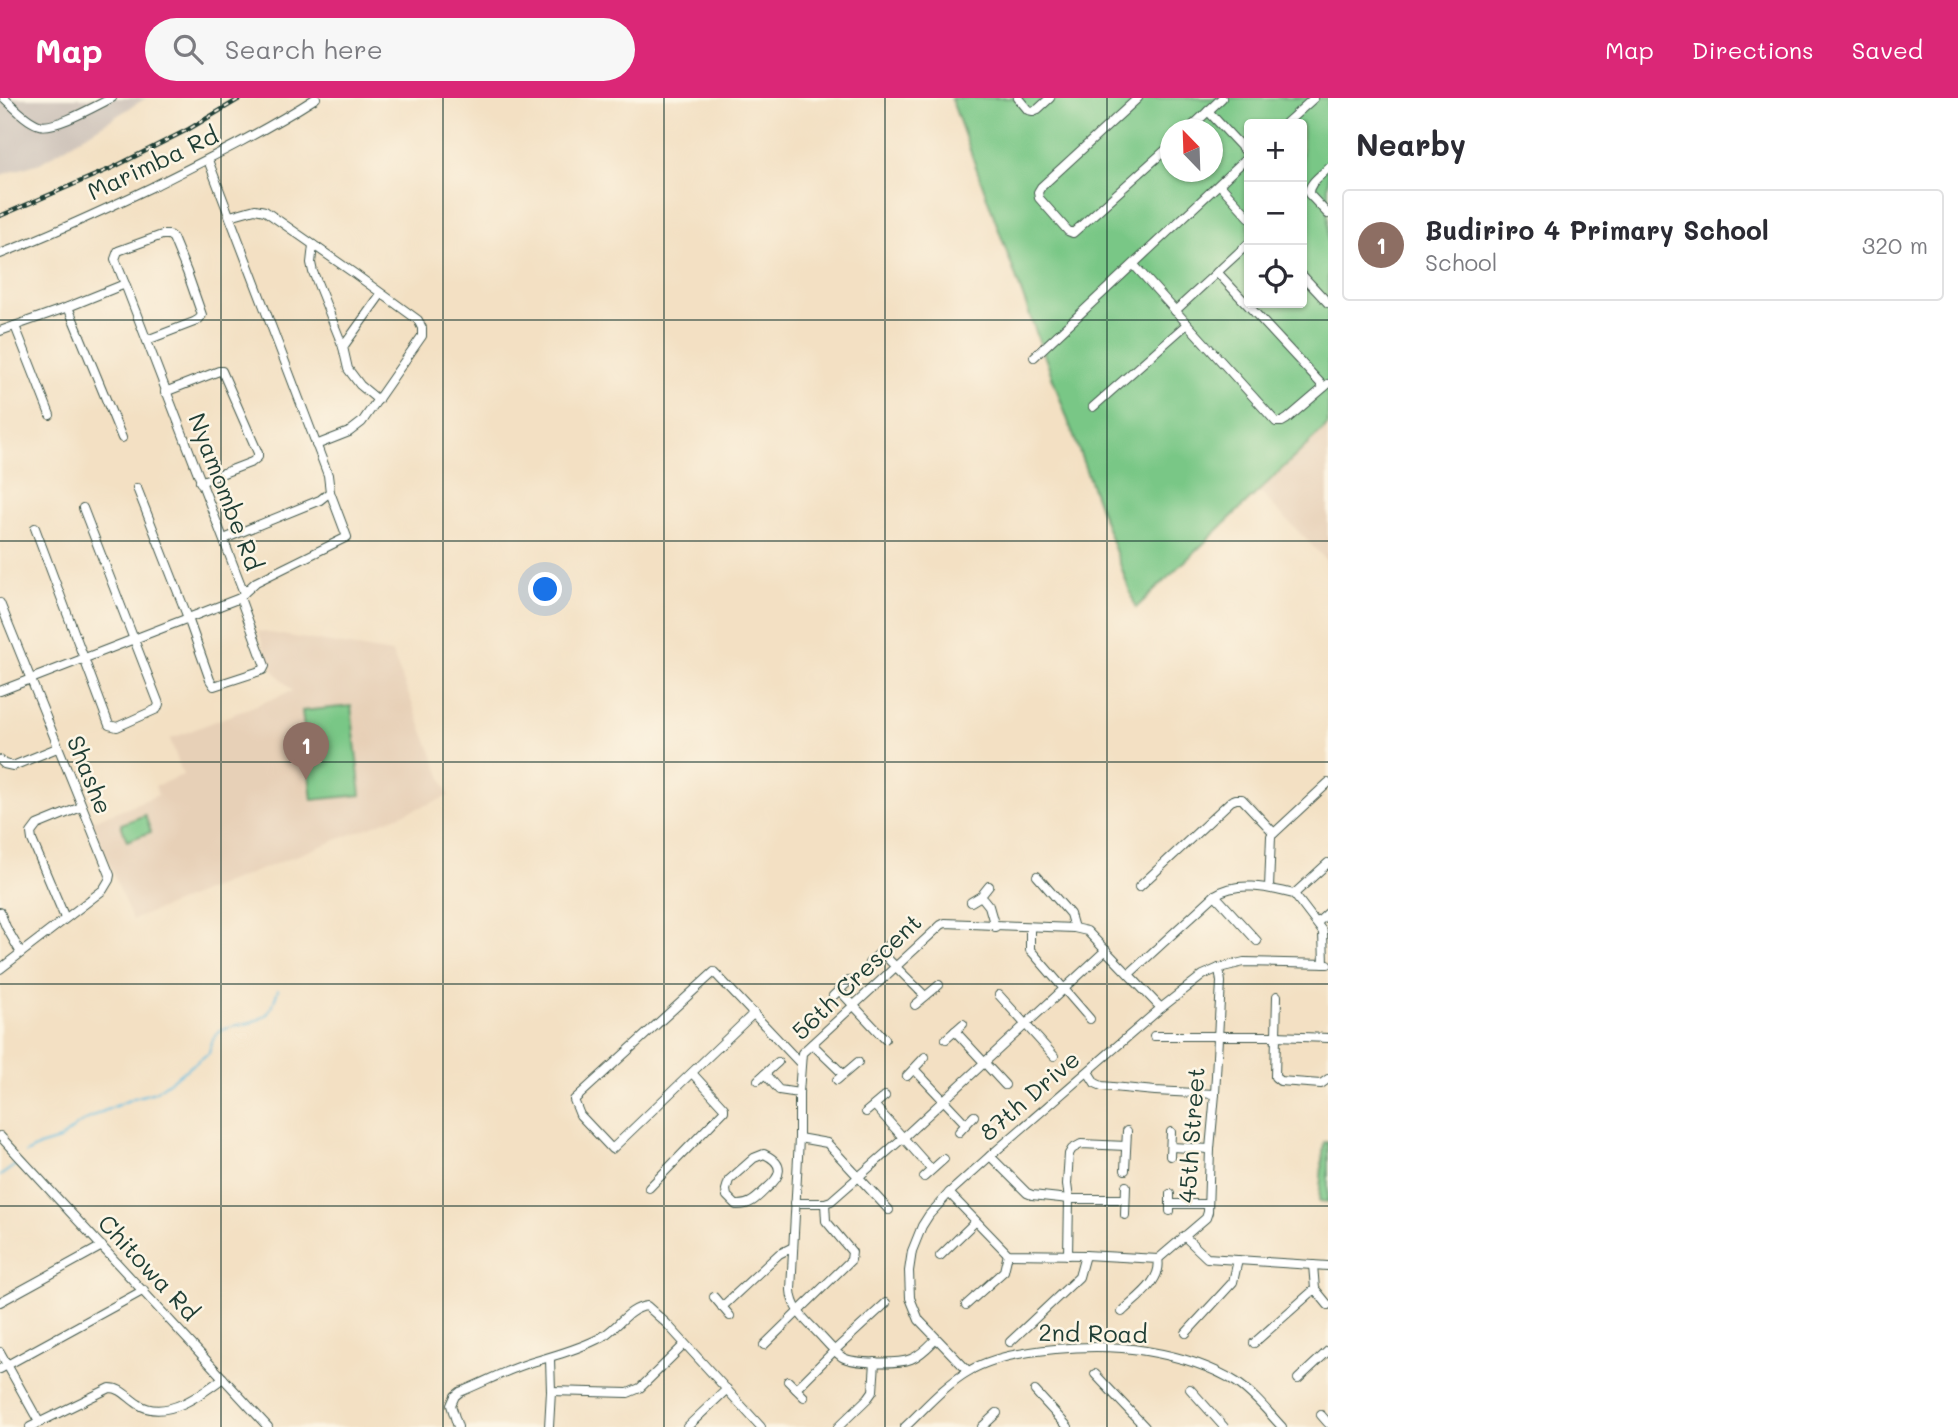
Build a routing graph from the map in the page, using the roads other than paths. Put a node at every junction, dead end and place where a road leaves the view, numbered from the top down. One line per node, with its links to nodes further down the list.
1 (2, 98): 2 (street)
2 (112, 98)
3 (316, 98): 14 (street, Marimba Rd)
4 (1018, 98): 5 (street)
5 (1050, 98)
6 (1222, 98): 9 (street)
7 (1314, 98): 11 (street)
8 (1134, 99): 13 (street)
9 (1208, 111): 10 (street); 12 (street)
10 (1200, 119)
11 (1291, 119)
12 (1244, 150)
13 (1160, 156)
14 (208, 160): 20 (street); 23 (street, Marimba Rd)
15 (1244, 160): 17 (street)
16 (1328, 168): 19 (street)
17 (1220, 185): 18 (street); 24 (street)
18 (1244, 211)
19 (1328, 214)
20 (230, 216): 21 (street); 44 (street)
21 (313, 245): 28 (street); 36 (street)
22 (1247, 245): 25 (street)
23 (0, 254)
24 (1134, 265): 31 (street); 37 (street)
25 (1217, 272): 31 (street); 38 (street)
26 (1307, 280): 29 (street)
27 (125, 284): 30 (street); 35 (street, Nyamombe Rd); 35 (street, Nyamombe Rd)
28 (381, 294): 36 (street); 40 (street)
29 (1328, 303)
30 (68, 307): 33 (street); 43 (street)
31 (1175, 312): 32 (street)
32 (1187, 324): 38 (street); 41 (street)
33 (15, 326): 34 (street); 42 (street)
34 (0, 331)
35 (147, 340): 39 (street, Nyamombe Rd)
36 (342, 347): 40 (street)
37 (1034, 357)
38 (1326, 385)
39 (165, 392): 45 (street, Nyamombe Rd); 45 (street)
40 (378, 400): 44 (street)
41 (1093, 407)
42 (50, 415)
43 (122, 438)
44 (316, 445): 47 (street)
45 (200, 482): 50 (street, Nyamombe Rd)
46 (137, 488): 53 (street)
47 (330, 492): 50 (street); 51 (street)
48 (83, 508): 54 (street)
49 (35, 528): 55 (street)
50 (224, 539): 51 (street, Nyamombe Rd)
51 (242, 595): 53 (street, Nyamombe Rd); 53 (street)
52 (0, 603): 56 (street, Shashe)
53 (188, 618): 54 (street, Nyamombe Rd)
54 (135, 639): 55 (street, Nyamombe Rd); 55 (street)
55 (83, 658): 56 (street, Nyamombe Rd)
56 (30, 680): 57 (street, Nyamombe Rd); 58 (street, Shashe)
57 (0, 691)
58 (57, 748): 59 (street); 61 (street, Shashe)
59 (0, 761)
60 (1328, 783): 62 (street)
61 (81, 807): 74 (street, Shashe); 74 (street)
62 (1274, 832): 66 (street); 67 (street)
63 (1328, 863): 68 (street)
64 (1037, 876): 78 (street)
65 (989, 887): 70 (street)
66 (1139, 887)
67 (1269, 888): 68 (street); 69 (street)
68 (1294, 894): 75 (street)
69 (1215, 895): 79 (street); 89 (street)
70 (981, 896): 71 (street); 76 (street)
71 (971, 902)
72 (0, 912): 83 (street)
73 (1328, 913): 75 (street)
74 (65, 918): 83 (street)
75 (1317, 923): 85 (street)
76 (995, 927): 77 (street, 56th Crescent); 86 (street, 56th Crescent)
77 (1030, 927): 78 (street, 56th Crescent); 92 (street)
78 (1074, 928): 81 (street)
79 (1257, 941)
80 (889, 944): 82 (street)
81 (1106, 950): 89 (street); 92 (street)
82 (881, 952): 84 (street); 86 (street)
83 (21, 953): 88 (street)
84 (869, 963)
85 (1326, 964): 87 (street, 87th Drive)
86 (895, 968): 94 (street); 97 (street, 56th Crescent)
87 (1219, 968): 98 (street, 87th Drive); 104 (street, 45th Street)
88 (0, 969)
89 (1129, 974): 98 (street)
90 (849, 981): 97 (street)
91 (939, 985): 94 (street)
92 (1063, 989): 100 (street); 102 (street)
93 (999, 995): 102 (street)
94 (925, 996): 96 (street)
95 (1278, 996): 105 (street)
96 (915, 1004)
97 (853, 1006): 108 (street); 110 (street, 56th Crescent)
98 (1161, 1008): 118 (street, 87th Drive)
99 (754, 1013): 116 (street); 119 (street); 119 (street)
100 (1090, 1019)
101 (962, 1024): 103 (street)
102 (1025, 1024): 111 (street); 115 (street)
103 (955, 1031): 109 (street); 115 (street)
104 (1218, 1035): 105 (street); 106 (street); 124 (street, 45th Street)
105 (1276, 1035): 107 (street); 121 (street)
106 (1154, 1036)
107 (1328, 1038)
108 (886, 1039)
109 (946, 1039)
110 (812, 1044): 114 (street); 116 (street, 56th Crescent)
111 (1054, 1056)
112 (925, 1057): 117 (street)
113 (778, 1062): 123 (street)
114 (858, 1062)
115 (984, 1062): 122 (street); 126 (street)
116 (800, 1063): 123 (street, 56th Crescent)
117 (914, 1069): 120 (street); 126 (street)
118 (1088, 1072): 124 (street); 139 (street, 87th Drive)
119 (692, 1073): 148 (street)
120 (906, 1076)
121 (1328, 1079)
122 (1005, 1085)
123 (799, 1093): 136 (street, 56th Crescent)
124 (1215, 1094): 138 (street, 45th Street)
125 (885, 1096): 127 (street)
126 (943, 1101): 130 (street); 135 (street)
127 (875, 1106): 128 (street); 135 (street)
128 (866, 1112)
129 (974, 1116): 130 (street)
130 (966, 1124): 132 (street)
131 (1127, 1131): 137 (street)
132 (959, 1132)
133 (1171, 1132): 138 (street)
134 (0, 1136): 160 (street, Chitowa Rd)
135 (904, 1137): 141 (street); 145 (street)
136 (799, 1138): 144 (street, 56th Crescent); 145 (street)
137 (1126, 1146): 142 (street); 151 (street)
138 (1210, 1149): 155 (street, 45th Street)
139 (990, 1156): 149 (street, 87th Drive); 151 (street)
140 (944, 1159): 141 (street)
141 (931, 1169): 146 (street)
142 (1125, 1170)
143 (779, 1174): 143 (street); 144 (street)
144 (796, 1176): 153 (street, 56th Crescent)
145 (858, 1176): 154 (street); 156 (street)
146 (924, 1177)
147 (1126, 1186): 152 (street)
148 (649, 1188)
149 (949, 1194): 158 (street); 182 (street, 87th Drive)
150 (1170, 1194): 155 (street)
151 (1069, 1199): 152 (street); 163 (street)
152 (1125, 1199): 157 (street)
153 (794, 1203): 154 (street); 161 (street, 56th Crescent)
154 (825, 1203): 178 (street)
155 (1208, 1204): 159 (street, 45th Street)
156 (889, 1210)
157 (1125, 1215)
158 (975, 1222): 162 (street); 165 (street)
159 (1184, 1237): 166 (street, 45th Street); 167 (street)
160 (102, 1246): 171 (street, Chitowa Rd); 173 (street)
161 (793, 1247): 177 (street); 178 (street, 56th Crescent)
162 (1008, 1254): 163 (street); 175 (street)
163 (1068, 1255): 164 (street)
164 (1085, 1255): 166 (street); 183 (street)
165 (940, 1256)
166 (1158, 1259): 179 (street)
167 (1238, 1260): 168 (street); 181 (street)
168 (1313, 1265): 169 (street); 170 (street)
169 (1328, 1266)
170 (1315, 1289): 176 (street); 184 (street)
171 (144, 1290): 192 (street); 195 (street, Chitowa Rd)
172 (714, 1297): 177 (street)
173 (0, 1302)
174 (886, 1303): 187 (street)
175 (967, 1305)
176 (1328, 1305)
177 (722, 1307): 180 (street)
178 (798, 1312): 186 (street); 187 (street)
179 (1122, 1312)
180 (730, 1316)
181 (1186, 1333)
182 (936, 1339): 191 (street); 193 (street, 87th Drive)
183 (1010, 1342)
184 (1254, 1343)
185 (684, 1345): 190 (street); 198 (street); 201 (street)
186 (764, 1345)
187 (835, 1350): 191 (street); 199 (street)
188 (1328, 1351): 196 (street)
189 (0, 1352): 192 (street)
190 (550, 1359): 201 (street); 211 (street)
191 (875, 1362): 215 (street)
192 (4, 1367): 206 (street)
193 (968, 1371): 216 (street, 2nd Road); 220 (street, 2nd Road)
194 (1095, 1374): 218 (street)
195 (223, 1378): 206 (street); 210 (street, Chitowa Rd)
196 (1298, 1379)
197 (789, 1381): 199 (street)
198 (727, 1389): 213 (street); 214 (street)
199 (796, 1389): 203 (street)
200 (1190, 1389): 219 (street)
201 (551, 1391): 212 (street)
202 (1035, 1391): 217 (street)
203 (804, 1398)
204 (997, 1413): 208 (street)
205 (1321, 1415): 207 (street)
206 (39, 1422): 209 (street)
207 (1328, 1423)
208 (987, 1425)
209 (30, 1427)
210 (268, 1427)
211 (458, 1427)
212 (549, 1427)
213 (687, 1427)
214 (761, 1427)
215 (838, 1427)
216 (905, 1427)
217 (1068, 1427)
218 (1145, 1427)
219 (1224, 1427)
220 (1282, 1427)

